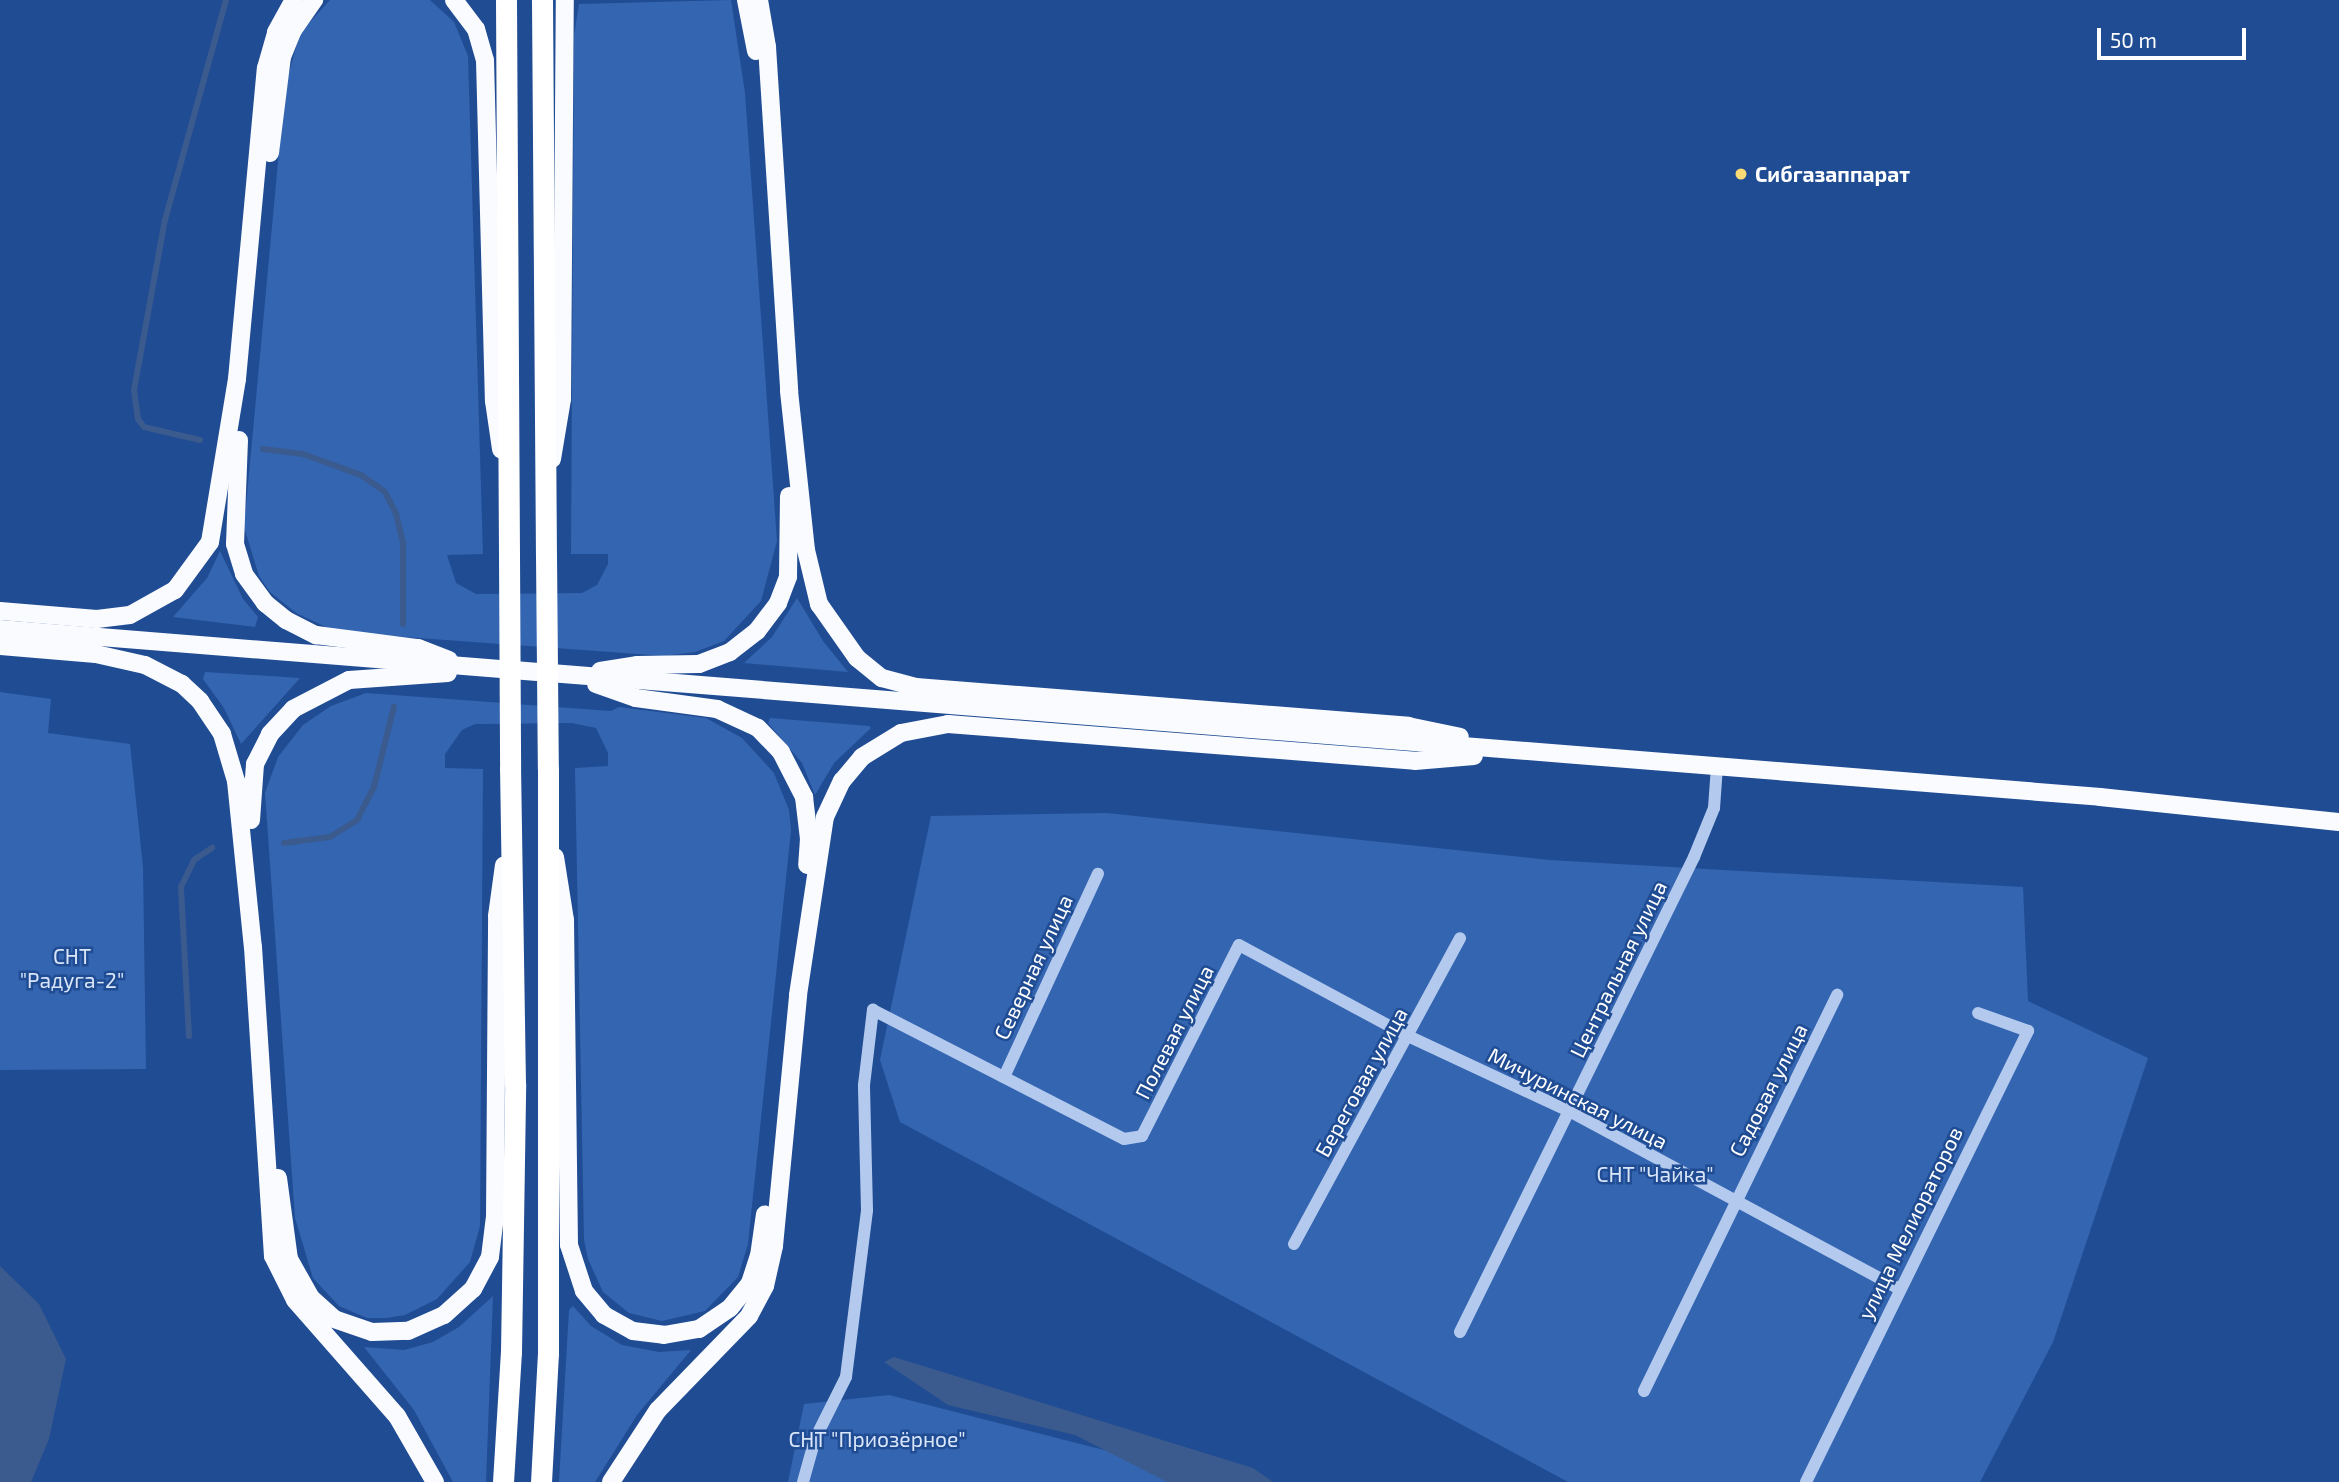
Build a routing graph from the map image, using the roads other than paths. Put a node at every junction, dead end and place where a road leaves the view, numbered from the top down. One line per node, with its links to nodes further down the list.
1 (294, 0): 10 (main road)
2 (314, 0): 10 (main road)
3 (454, 0): 14 (main road)
4 (506, 0): 14 (highway)
5 (542, 0): 13 (highway)
6 (565, 0): 13 (main road)
7 (746, 0): 9 (main road)
8 (759, 0): 9 (main road)
9 (777, 229): 12 (main road)
10 (253, 235): 11 (main road)
11 (237, 379): 15 (main road); 18 (main road)
12 (789, 391): 19 (main road); 20 (main road)
13 (546, 500): 23 (highway, bridge)
14 (509, 501): 22 (highway, bridge)
15 (0, 611)
16 (0, 629): 18 (main road)
17 (0, 646): 28 (main road)
18 (472, 668): 19 (main road); 28 (main road)
19 (573, 676): 20 (main road); 29 (main road)
20 (1529, 752): 21 (main road); 29 (main road)
21 (1717, 766): 24 (main road); 36 (street, Центральная улица)
22 (510, 820): 33 (main road); 43 (highway)
23 (549, 822): 35 (main road); 44 (highway)
24 (2339, 822)
25 (1098, 874): 34 (street, Северная улица)
26 (1460, 938): 32 (street, Береговая улица)
27 (1239, 945): 32 (street, Мичуринская улица); 34 (street, Полевая улица)
28 (253, 947): 33 (main road)
29 (798, 995): 35 (main road)
30 (1838, 995): 37 (street, Садовая улица)
31 (1978, 1013): 39 (street, улица Мелиораторов)
32 (1408, 1036): 36 (street, Мичуринская улица); 38 (street, Береговая улица)
33 (261, 1066): 42 (main road)
34 (1004, 1077): 46 (street)
35 (786, 1093): 45 (main road)
36 (1571, 1112): 37 (street, Мичуринская улица); 40 (street, Центральная улица)
37 (1734, 1201): 39 (street, Мичуринская улица); 41 (street, Садовая улица)
38 (1294, 1244)
39 (1898, 1288): 47 (street, улица Мелиораторов)
40 (1460, 1332)
41 (1644, 1391)
42 (435, 1482)
43 (503, 1482)
44 (541, 1482)
45 (611, 1482)
46 (803, 1482)
47 (1806, 1482)

